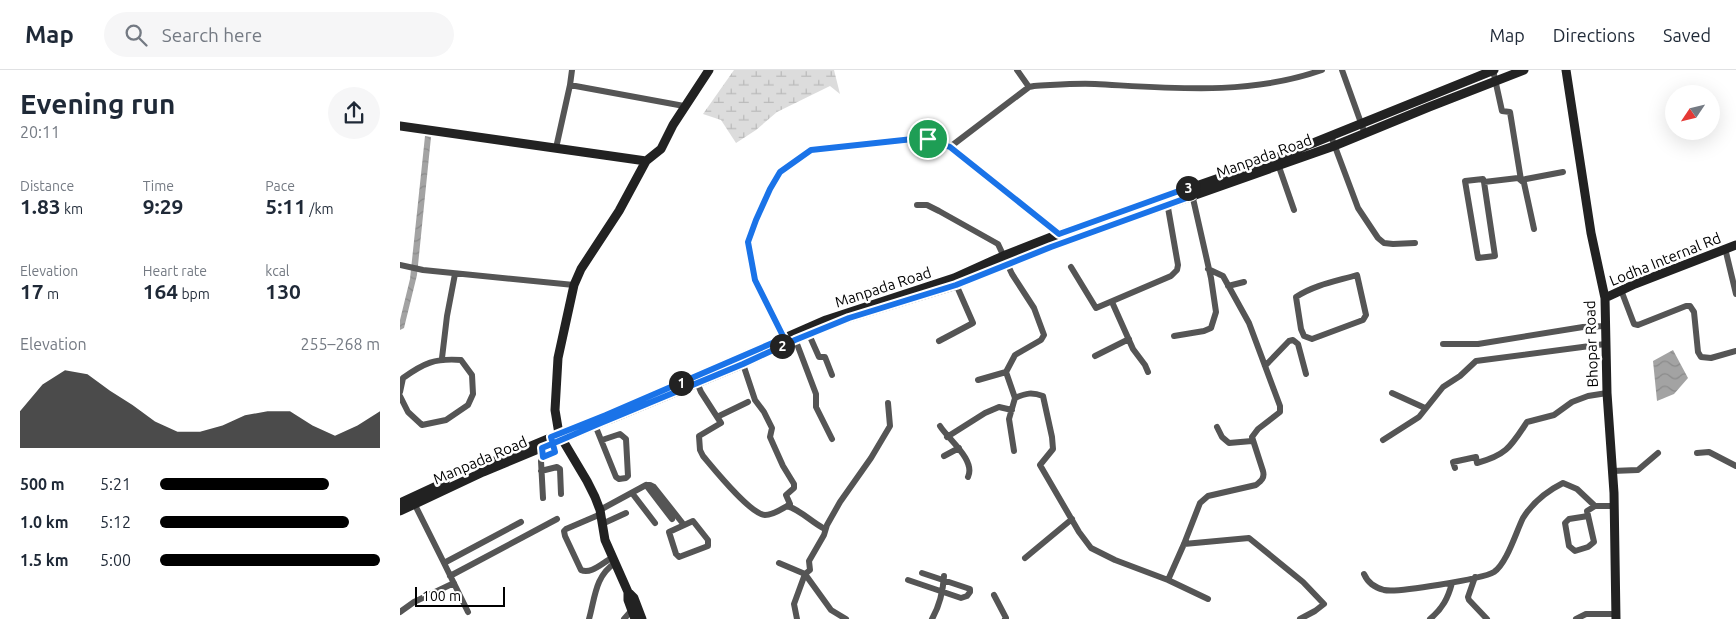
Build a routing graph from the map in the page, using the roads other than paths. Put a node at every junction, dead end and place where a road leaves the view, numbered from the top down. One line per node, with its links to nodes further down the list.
1 (572, 70): 10 (street)
2 (709, 70): 12 (street)
3 (1017, 70): 11 (street)
4 (1322, 70): 11 (street)
5 (1342, 70): 13 (street)
6 (1493, 70): 9 (street); 13 (street, Manpada Road)
7 (1524, 70): 9 (street, Manpada Road)
8 (1566, 70): 46 (street, Bhopar Road)
9 (1495, 80): 15 (street, Manpada Road); 23 (street)
10 (570, 85): 12 (street); 19 (street)
11 (1028, 87): 18 (street)
12 (684, 106): 20 (street)
13 (1361, 125): 15 (street); 16 (street, Manpada Road)
14 (400, 126): 19 (street)
15 (1365, 134): 17 (street, Manpada Road)
16 (1331, 136): 17 (street); 21 (street, Manpada Road)
17 (1334, 146): 21 (street, Manpada Road); 31 (street)
18 (950, 147): 30 (street); 53 (street)
19 (556, 148): 20 (street)
20 (646, 161): 42 (street)
21 (1278, 162): 25 (street, Manpada Road); 28 (street)
22 (1563, 172): 23 (street)
23 (1521, 180): 24 (street); 29 (street)
24 (1484, 182): 24 (street)
25 (1191, 192): 26 (street, Manpada Road); 37 (street)
26 (1167, 200): 30 (street, Manpada Road); 47 (street)
27 (918, 205): 34 (street)
28 (1294, 210)
29 (1534, 229)
30 (1060, 238): 34 (street, Manpada Road)
31 (1415, 243)
32 (1736, 245): 33 (street, Lodha Internal Rd)
33 (1725, 248): 44 (street, Lodha Internal Rd); 45 (street)
34 (1005, 260): 39 (street, Manpada Road); 62 (street)
35 (404, 265): 38 (street)
36 (1071, 266): 47 (street)
37 (1208, 269): 43 (street); 50 (street)
38 (455, 274): 42 (street); 59 (street)
39 (955, 281): 49 (street, Manpada Road); 54 (street)
40 (1244, 282): 43 (street)
41 (1325, 284): 41 (street)
42 (574, 286): 82 (street)
43 (1228, 286): 61 (street)
44 (1621, 290): 46 (street, Lodha Internal Rd); 57 (street)
45 (1736, 294)
46 (1605, 298): 48 (street, Bhopar Road)
47 (1112, 302): 52 (street)
48 (1606, 326): 55 (street); 56 (street, Bhopar Road)
49 (807, 331): 51 (street, Manpada Road); 65 (street)
50 (1174, 336)
51 (794, 337): 53 (street, Manpada Road); 83 (street)
52 (1129, 340): 58 (street); 63 (street)
53 (785, 341): 60 (street, Manpada Road)
54 (939, 341)
55 (1443, 344)
56 (1605, 344): 69 (street, Bhopar Road); 74 (street)
57 (1736, 352)
58 (1095, 356)
59 (442, 358): 70 (street); 70 (street)
60 (742, 361): 66 (street, Manpada Road); 105 (street)
61 (1265, 366): 64 (street); 86 (street)
62 (1006, 372): 67 (street); 71 (street)
63 (1148, 372)
64 (1306, 374)
65 (832, 375)
66 (696, 380): 76 (street); 77 (street, Manpada Road)
67 (978, 380)
68 (1392, 393): 74 (street)
69 (1606, 393): 95 (street); 97 (street, Bhopar Road)
70 (400, 394)
71 (1015, 398): 75 (street); 114 (street)
72 (748, 402): 76 (street)
73 (888, 403): 119 (street)
74 (1425, 408): 85 (street)
75 (1012, 410): 81 (street); 88 (street)
76 (717, 417): 105 (street)
77 (607, 418): 78 (street, Manpada Road); 82 (street, Manpada Road)
78 (596, 425): 82 (street, Manpada Road); 84 (street)
79 (940, 426): 81 (street)
80 (1217, 427): 86 (street)
81 (947, 437): 87 (street)
82 (557, 439): 89 (street, Manpada Road); 92 (street, Manpada Road); 109 (street)
83 (832, 439)
84 (602, 440): 84 (street)
85 (1383, 440)
86 (1252, 442): 120 (street)
87 (959, 448): 93 (street); 98 (street)
88 (1014, 451)
89 (543, 453): 92 (street, Manpada Road); 96 (street)
90 (1658, 453): 97 (street)
91 (1697, 453): 94 (street)
92 (514, 456): 103 (street, Manpada Road)
93 (944, 456)
94 (1736, 466)
95 (1455, 468)
96 (541, 470): 101 (street); 102 (street)
97 (1612, 471): 107 (street, Bhopar Road)
98 (968, 477)
99 (646, 485): 100 (street); 113 (street); 118 (street)
100 (632, 493): 109 (street); 116 (street)
101 (561, 494)
102 (543, 498)
103 (413, 500): 104 (street, Manpada Road); 108 (street, Manpada Road); 124 (street)
104 (400, 503)
105 (786, 506): 119 (street)
106 (1595, 506): 107 (street); 111 (street); 130 (street)
107 (1614, 506): 142 (street, Bhopar Road)
108 (400, 511)
109 (601, 512): 117 (street); 122 (street)
110 (626, 513): 117 (street)
111 (1588, 516): 111 (street)
112 (557, 519): 128 (street)
113 (672, 519)
114 (1072, 519): 121 (street); 132 (street)
115 (521, 522): 124 (street)
116 (655, 523)
117 (602, 524): 122 (street)
118 (684, 525): 118 (street)
119 (825, 529): 126 (street)
120 (1184, 544): 132 (street); 150 (street)
121 (1025, 558)
122 (614, 560): 135 (street); 143 (street)
123 (779, 563): 126 (street)
124 (444, 564): 128 (street)
125 (922, 573): 129 (street)
126 (805, 574): 146 (street); 147 (street)
127 (1364, 574): 134 (street)
128 (450, 576): 133 (street)
129 (944, 578): 136 (street); 136 (street)
130 (1475, 578): 134 (street); 152 (street)
131 (908, 580): 136 (street)
132 (1168, 580): 138 (street)
133 (454, 583): 139 (street); 140 (street)
134 (1452, 583): 151 (street)
135 (628, 592): 141 (street); 145 (street)
136 (943, 592): 148 (street)
137 (994, 595): 149 (street)
138 (1208, 599)
139 (400, 612)
140 (468, 612)
141 (634, 615): 144 (street)
142 (1615, 616): 153 (street)
143 (589, 619)
144 (624, 619)
145 (642, 619)
146 (798, 619)
147 (846, 619)
148 (932, 619)
149 (1005, 619)
150 (1300, 619)
151 (1430, 619)
152 (1487, 619)
153 (1576, 619)

